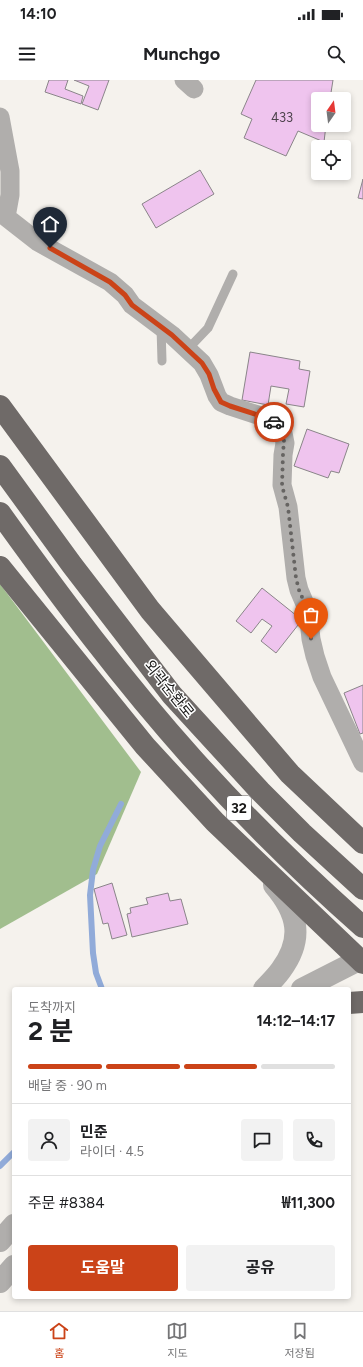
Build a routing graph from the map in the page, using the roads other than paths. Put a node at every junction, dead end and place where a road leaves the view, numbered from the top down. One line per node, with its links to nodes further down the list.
1 (0, 117): 2 (street)
2 (3, 216): 4 (street)
3 (234, 274): 5 (lane)
4 (161, 327): 5 (street); 6 (lane)
5 (188, 349): 11 (street)
6 (162, 361)
7 (0, 406): 12 (highway)
8 (0, 466): 14 (highway, 외곽순환로 / 32)
9 (0, 513): 15 (highway, 외곽순환로 / 32)
10 (0, 567): 13 (highway)
11 (363, 763)
12 (361, 841)
13 (274, 878): 16 (highway); 17 (street)
14 (363, 889)
15 (363, 927)
16 (362, 960): 18 (street); 19 (street)
17 (266, 987)
18 (306, 987)
19 (328, 987)
20 (363, 1002): 21 (highway)
21 (351, 1003)
22 (12, 1227): 23 (street)
23 (0, 1241)
24 (12, 1268): 25 (street)
25 (0, 1282)

